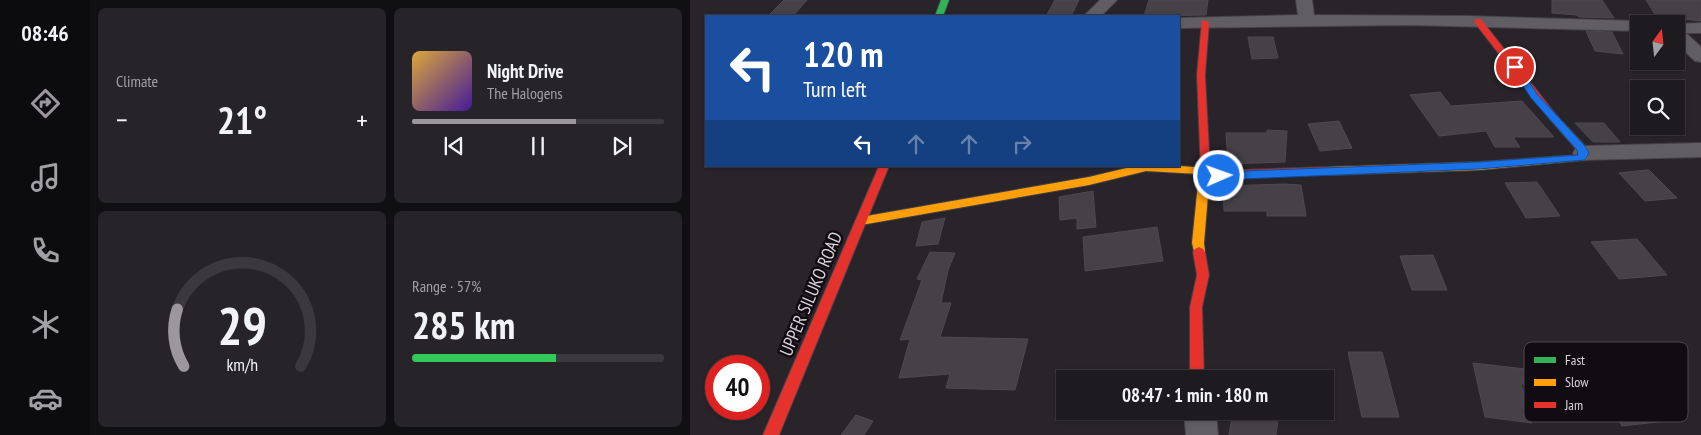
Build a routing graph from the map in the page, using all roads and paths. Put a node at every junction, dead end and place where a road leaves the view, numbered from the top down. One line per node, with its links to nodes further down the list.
1 (946, 0): 4 (street)
2 (1108, 0): 5 (street)
3 (1304, 0): 6 (street)
4 (939, 15)
5 (1093, 15)
6 (1307, 21): 7 (street); 8 (street)
7 (1478, 21): 10 (street); 16 (street)
8 (1205, 22): 9 (street); 18 (street)
9 (1180, 23)
10 (1630, 26)
11 (1685, 28): 12 (street)
12 (1701, 28)
13 (1685, 42): 14 (street)
14 (1701, 56)
15 (1701, 150): 16 (street)
16 (1584, 153): 18 (street)
17 (884, 167): 19 (street, UPPER SILUKO ROAD)
18 (1205, 171): 19 (street); 20 (street)
19 (861, 220): 22 (street, UPPER SILUKO ROAD)
20 (1197, 370)
21 (1201, 420): 23 (street)
22 (772, 435)
23 (1202, 435)

